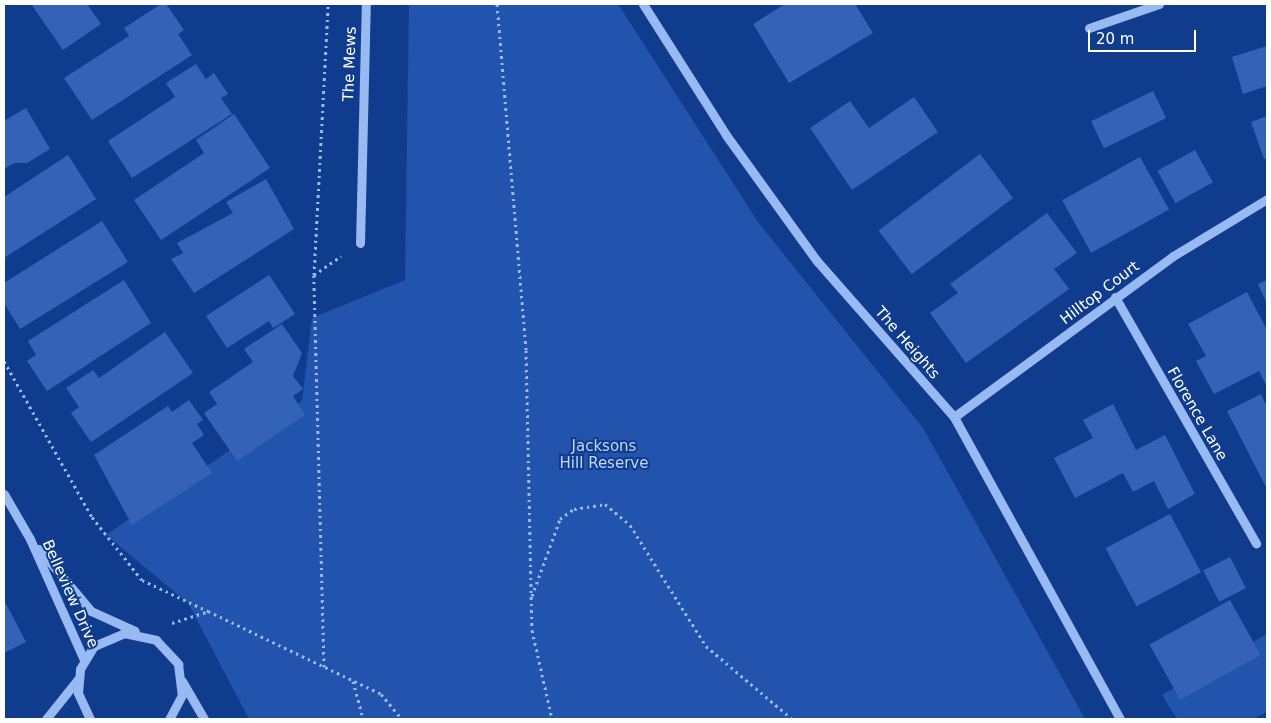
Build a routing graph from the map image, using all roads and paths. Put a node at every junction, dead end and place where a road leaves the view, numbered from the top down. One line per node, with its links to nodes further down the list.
1 (328, 4): 9 (path)
2 (366, 4): 8 (street, The Mews)
3 (497, 4): 16 (path)
4 (643, 4): 12 (street, The Heights)
5 (1159, 4): 6 (street)
6 (1089, 28)
7 (1267, 199): 10 (street, Hilltop Court)
8 (360, 243): 9 (path)
9 (314, 275): 20 (path)
10 (1115, 297): 12 (street, Hilltop Court); 15 (street, Florence Lane)
11 (4, 361): 17 (path)
12 (954, 417): 32 (street, The Heights)
13 (4, 494): 14 (street, Belleview Drive)
14 (30, 539): 18 (street, Belleview Drive); 19 (street, Belleview Drive)
15 (1256, 544)
16 (531, 599): 30 (path); 31 (path)
17 (208, 611): 18 (path); 20 (path)
18 (141, 634): 19 (street); 22 (street, Belleview Drive)
19 (84, 660): 21 (street)
20 (324, 667): 23 (path)
21 (78, 679): 24 (street); 25 (street)
22 (182, 680): 26 (street); 27 (street)
23 (353, 681): 28 (path); 29 (path)
24 (46, 719)
25 (90, 719)
26 (169, 719)
27 (204, 719)
28 (364, 719)
29 (402, 719)
30 (552, 719)
31 (792, 719)
32 (1120, 719)

